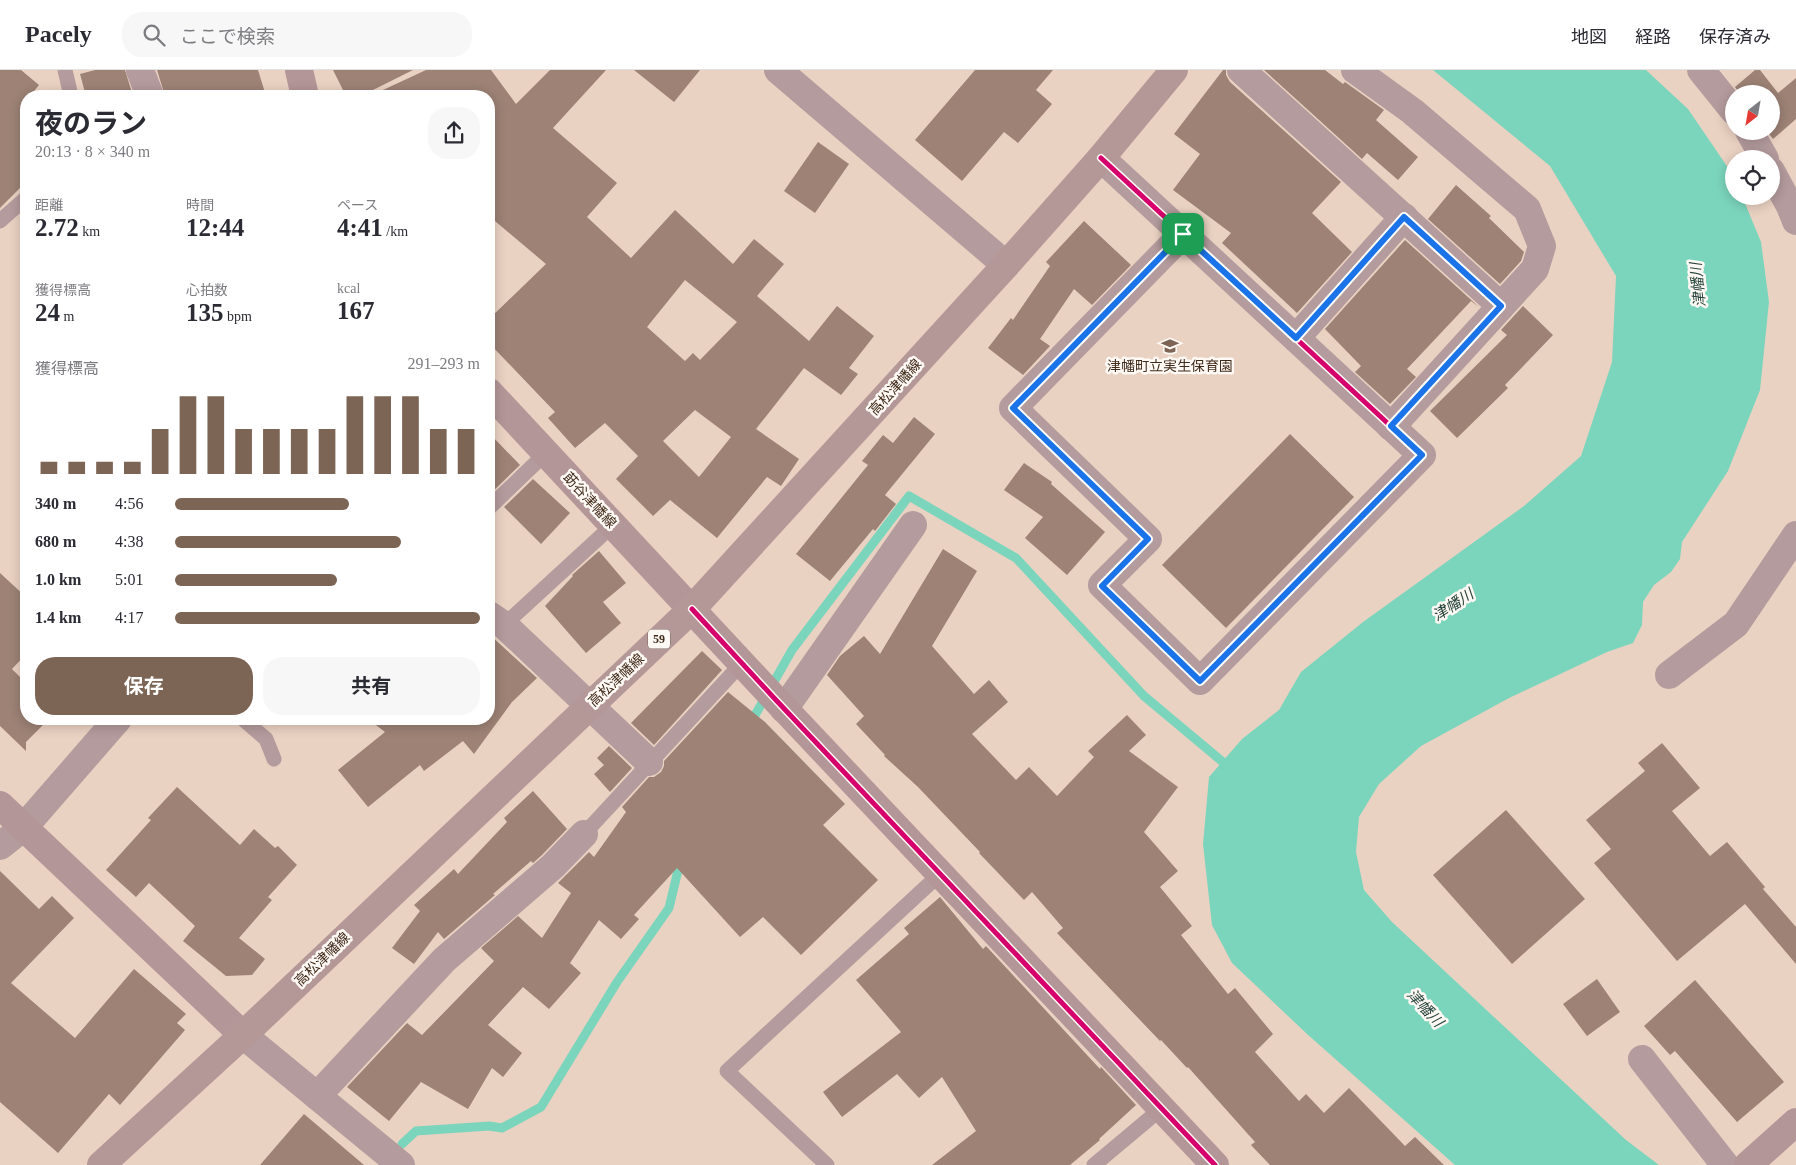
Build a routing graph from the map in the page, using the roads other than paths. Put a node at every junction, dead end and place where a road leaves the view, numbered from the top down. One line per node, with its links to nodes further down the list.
1 (65, 70): 9 (lane)
2 (140, 70): 10 (street)
3 (298, 70): 11 (street)
4 (778, 70): 20 (street)
5 (1174, 70): 13 (main road, 高松津幡線 / 59)
6 (1241, 70): 16 (street)
7 (1355, 70): 21 (street)
8 (1701, 70): 12 (street)
9 (70, 90)
10 (148, 90)
11 (303, 90)
12 (1725, 100)
13 (1101, 158): 19 (street); 20 (main road, 高松津幡線 / 59)
14 (1780, 188): 18 (street)
15 (20, 203): 17 (lane)
16 (1404, 217): 21 (street); 22 (street)
17 (0, 221)
18 (1796, 221)
19 (1183, 234): 22 (street); 24 (street)
20 (1006, 265): 30 (main road, 高松津幡線 / 59)
21 (1501, 306): 24 (street)
22 (1296, 338): 24 (street)
23 (495, 398): 25 (street, 莇谷津幡線)
24 (1391, 426)
25 (546, 453): 26 (lane); 27 (street, 莇谷津幡線)
26 (495, 502)
27 (613, 525): 30 (street, 莇谷津幡線); 31 (lane)
28 (913, 525): 33 (street)
29 (1796, 535): 32 (street)
30 (692, 609): 33 (street, 莇谷津幡線); 34 (main road, 高松津幡線 / 59)
31 (496, 620): 34 (street)
32 (1669, 675)
33 (765, 688): 38 (lane); 43 (street, 莇谷津幡線)
34 (588, 705): 38 (street); 44 (main road, 高松津幡線 / 59)
35 (113, 725): 40 (street)
36 (250, 725): 37 (lane)
37 (274, 759)
38 (649, 762): 41 (lane)
39 (0, 805): 40 (street)
40 (24, 826): 42 (street); 44 (street)
41 (584, 834): 46 (street)
42 (0, 846)
43 (940, 874): 47 (street, 莇谷津幡線); 51 (lane)
44 (243, 1035): 46 (street); 49 (main road, 高松津幡線 / 59)
45 (1642, 1058): 54 (street)
46 (317, 1096): 50 (street)
47 (1162, 1108): 52 (lane); 53 (street, 莇谷津幡線)
48 (1796, 1122): 55 (street)
49 (101, 1165)
50 (401, 1165)
51 (827, 1165)
52 (1094, 1165)
53 (1215, 1165)
54 (1725, 1165)
55 (1748, 1165)

